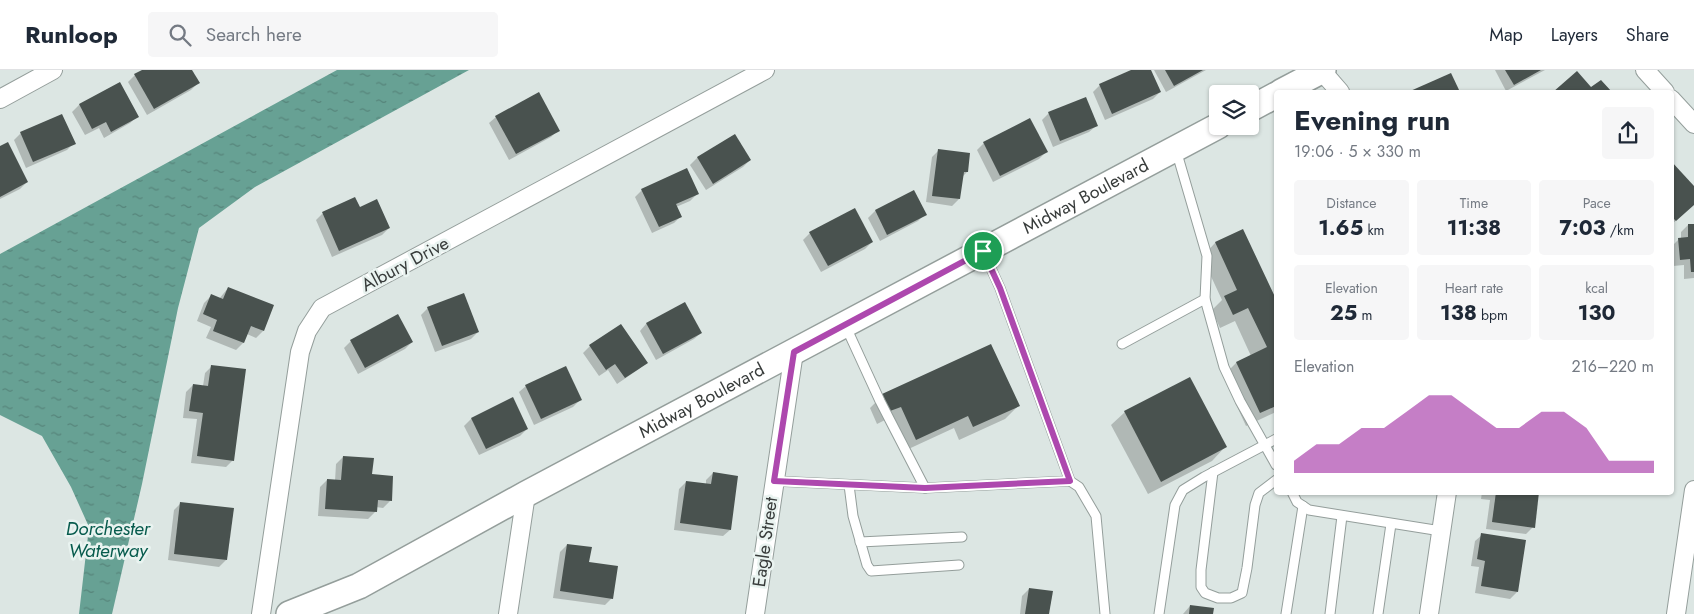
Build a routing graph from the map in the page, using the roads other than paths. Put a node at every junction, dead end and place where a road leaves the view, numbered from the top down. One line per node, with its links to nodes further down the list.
1 (53, 70): 9 (street)
2 (765, 70): 40 (street, Albury Drive)
3 (1322, 70): 5 (street); 6 (street)
4 (1645, 70): 7 (street)
5 (1285, 90)
6 (1338, 90)
7 (1663, 90)
8 (1274, 96): 11 (street)
9 (0, 99)
10 (1674, 102): 12 (street)
11 (1259, 104)
12 (1694, 124)
13 (1209, 131): 14 (street, Midway Boulevard)
14 (1175, 149): 15 (street, Midway Boulevard); 16 (lane)
15 (983, 251): 17 (street, Midway Boulevard); 25 (lane)
16 (1205, 299): 18 (lane); 21 (lane)
17 (845, 325): 19 (street, Midway Boulevard); 28 (lane)
18 (1122, 344)
19 (794, 352): 24 (street, Eagle Street); 30 (street, Midway Boulevard)
20 (1274, 439): 21 (lane)
21 (1265, 444): 22 (lane); 23 (lane)
22 (1274, 461)
23 (1213, 472): 26 (lane); 45 (lane)
24 (774, 481): 27 (lane); 43 (street, Eagle Street)
25 (1070, 481): 28 (lane); 44 (lane)
26 (1274, 481)
27 (849, 485): 28 (lane); 38 (lane)
28 (925, 488)
29 (1694, 490): 50 (street)
30 (526, 494): 41 (street, Midway Boulevard); 42 (street)
31 (1294, 495): 33 (lane)
32 (1447, 495): 36 (street)
33 (1303, 506): 34 (lane); 46 (lane)
34 (1342, 516): 35 (lane); 47 (lane)
35 (1391, 524): 36 (lane); 48 (lane)
36 (1441, 531): 49 (street)
37 (962, 537): 38 (lane)
38 (860, 542): 39 (lane)
39 (959, 565)
40 (262, 614)
41 (289, 614)
42 (508, 614)
43 (755, 614)
44 (1105, 614)
45 (1159, 614)
46 (1286, 614)
47 (1330, 614)
48 (1378, 614)
49 (1429, 614)
50 (1676, 614)

